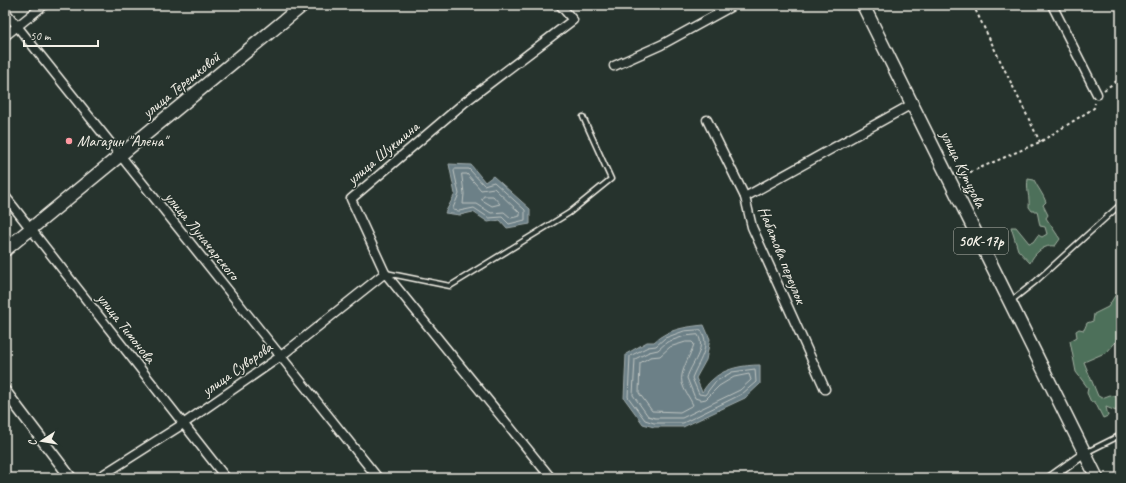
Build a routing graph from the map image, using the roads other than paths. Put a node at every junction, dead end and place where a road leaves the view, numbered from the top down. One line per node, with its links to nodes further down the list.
1 (44, 5): 8 (street)
2 (303, 5): 15 (main road, улица Терешковой)
3 (560, 5): 21 (street, улица Шукшина)
4 (734, 5): 10 (street)
5 (863, 5): 12 (main road, улица Кутузова / 50К-17р)
6 (1052, 5): 11 (street)
7 (5, 11): 8 (street, улица Луначарского)
8 (17, 26): 9 (street); 15 (street, улица Луначарского)
9 (5, 36)
10 (614, 66)
11 (1097, 94)
12 (912, 104): 17 (street, Набатова переулок); 22 (main road, улица Кутузова / 50К-17р)
13 (583, 117): 21 (lane)
14 (707, 120): 17 (street)
15 (120, 155): 19 (main road, улица Терешковой); 23 (street, улица Луначарского)
16 (5, 196): 19 (street, улица Тимонова)
17 (745, 197): 24 (street, Набатова переулок)
18 (1121, 204): 22 (lane)
19 (31, 229): 20 (main road, улица Терешковой); 26 (street, улица Тимонова)
20 (5, 250)
21 (386, 273): 23 (street, улица Суворова); 33 (street, улица Шукшина)
22 (1010, 301): 28 (main road, улица Кутузова / 50К-17р)
23 (281, 356): 26 (street, улица Суворова); 32 (street, улица Луначарского)
24 (825, 389)
25 (5, 391): 29 (street)
26 (184, 424): 30 (street, улица Суворова); 31 (street, улица Тимонова)
27 (1121, 435): 28 (lane)
28 (1085, 453): 34 (street); 35 (main road, улица Кутузова / 50К-17р)
29 (71, 478)
30 (98, 478)
31 (226, 478)
32 (378, 478)
33 (551, 478)
34 (1050, 478)
35 (1097, 478)

